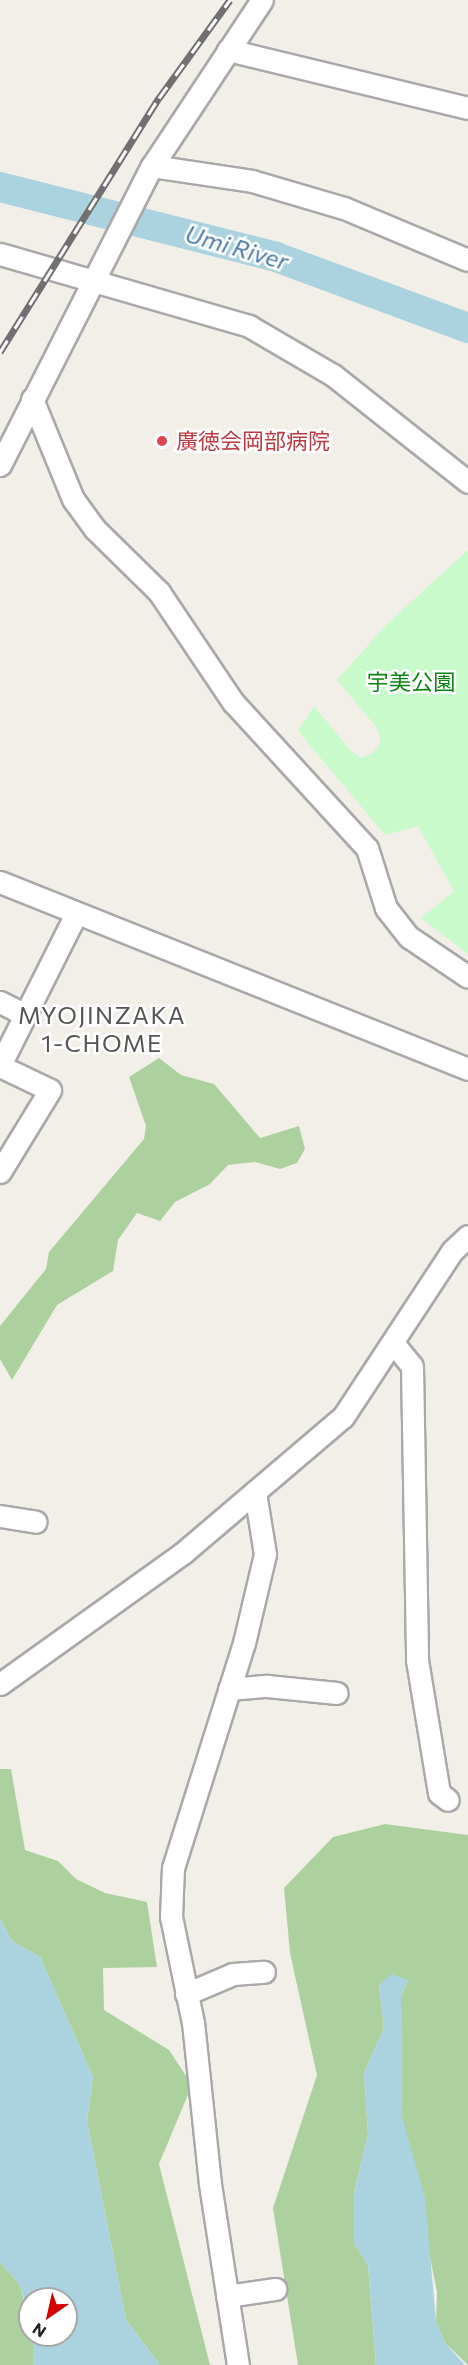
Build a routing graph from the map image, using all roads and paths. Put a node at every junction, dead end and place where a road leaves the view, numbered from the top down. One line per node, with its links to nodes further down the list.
1 (262, 0): 2 (street)
2 (228, 50): 3 (street); 4 (street)
3 (468, 108)
4 (150, 171): 6 (street); 7 (street)
5 (0, 254): 7 (street)
6 (468, 260)
7 (89, 283): 8 (street); 10 (street)
8 (32, 399): 9 (street); 13 (street)
9 (0, 465)
10 (468, 482)
11 (0, 882): 12 (street)
12 (76, 914): 15 (street); 17 (street)
13 (468, 977)
14 (0, 1002): 15 (street)
15 (26, 1014): 16 (street)
16 (0, 1066): 18 (street)
17 (468, 1069)
18 (0, 1172)
19 (468, 1236): 20 (street)
20 (394, 1344): 21 (street); 27 (street)
21 (255, 1492): 24 (street); 25 (street)
22 (0, 1516): 23 (street)
23 (36, 1522)
24 (0, 1684)
25 (229, 1689): 26 (street); 29 (street)
26 (338, 1693)
27 (448, 1800)
28 (264, 1972): 29 (street)
29 (186, 1995): 31 (street)
30 (275, 2289): 31 (street)
31 (227, 2296): 32 (street)
32 (238, 2365)

